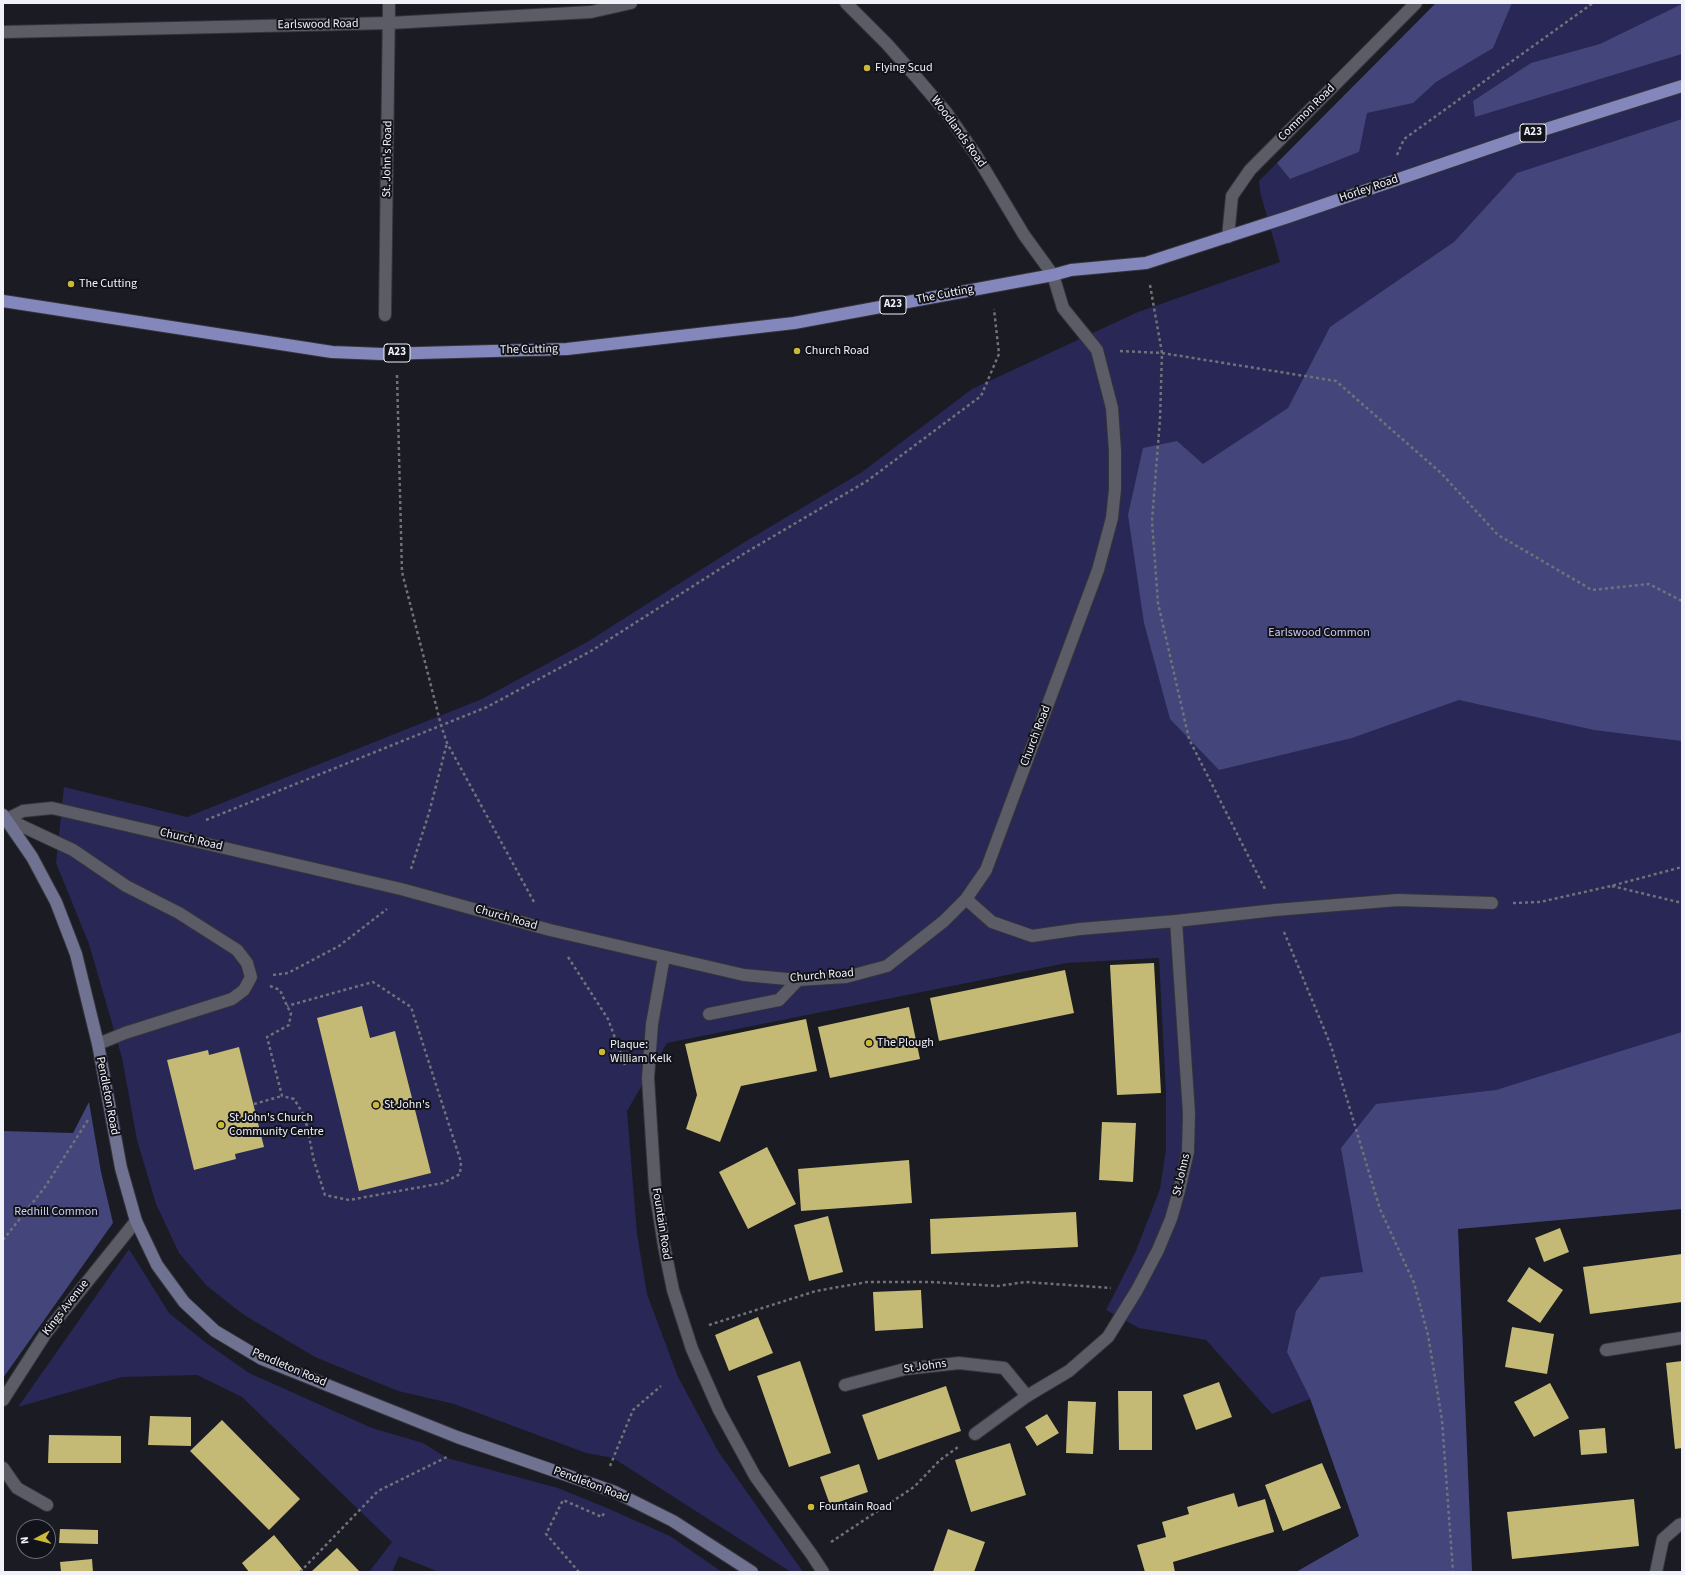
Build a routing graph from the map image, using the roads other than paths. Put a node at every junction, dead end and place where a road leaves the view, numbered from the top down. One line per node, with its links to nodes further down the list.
1 (389, 3): 5 (street, St. John's Road)
2 (631, 3): 5 (street, Earlswood Road)
3 (846, 3): 9 (street, Woodlands Road)
4 (1416, 3): 8 (street, Common Road)
5 (390, 23): 6 (street, Earlswood Road); 11 (street, St. John's Road)
6 (3, 32)
7 (1682, 86): 8 (main road, Horley Road / A23)
8 (1228, 237): 9 (main road, Horley Road / A23)
9 (1053, 275): 10 (main road, The Cutting / A23); 13 (street, Church Road)
10 (3, 301)
11 (385, 315)
12 (5, 817): 16 (street, Church Road); 19 (street, Pendleton Road); 19 (street)
13 (966, 899): 15 (street); 17 (street, Church Road)
14 (1492, 903): 15 (street)
15 (1176, 921): 24 (street, St Johns)
16 (664, 957): 17 (street, Church Road); 31 (street, Fountain Road)
17 (798, 980): 18 (street)
18 (709, 1014)
19 (98, 1044): 20 (street, Pendleton Road)
20 (136, 1220): 25 (street, Kings Avenue); 30 (street, Pendleton Road)
21 (1682, 1338): 22 (street)
22 (1606, 1350)
23 (845, 1385): 24 (street, St Johns)
24 (1027, 1396): 26 (street)
25 (3, 1400)
26 (975, 1434)
27 (3, 1468): 28 (street)
28 (47, 1505)
29 (1682, 1524): 32 (street)
30 (752, 1572)
31 (823, 1572)
32 (1656, 1572)

